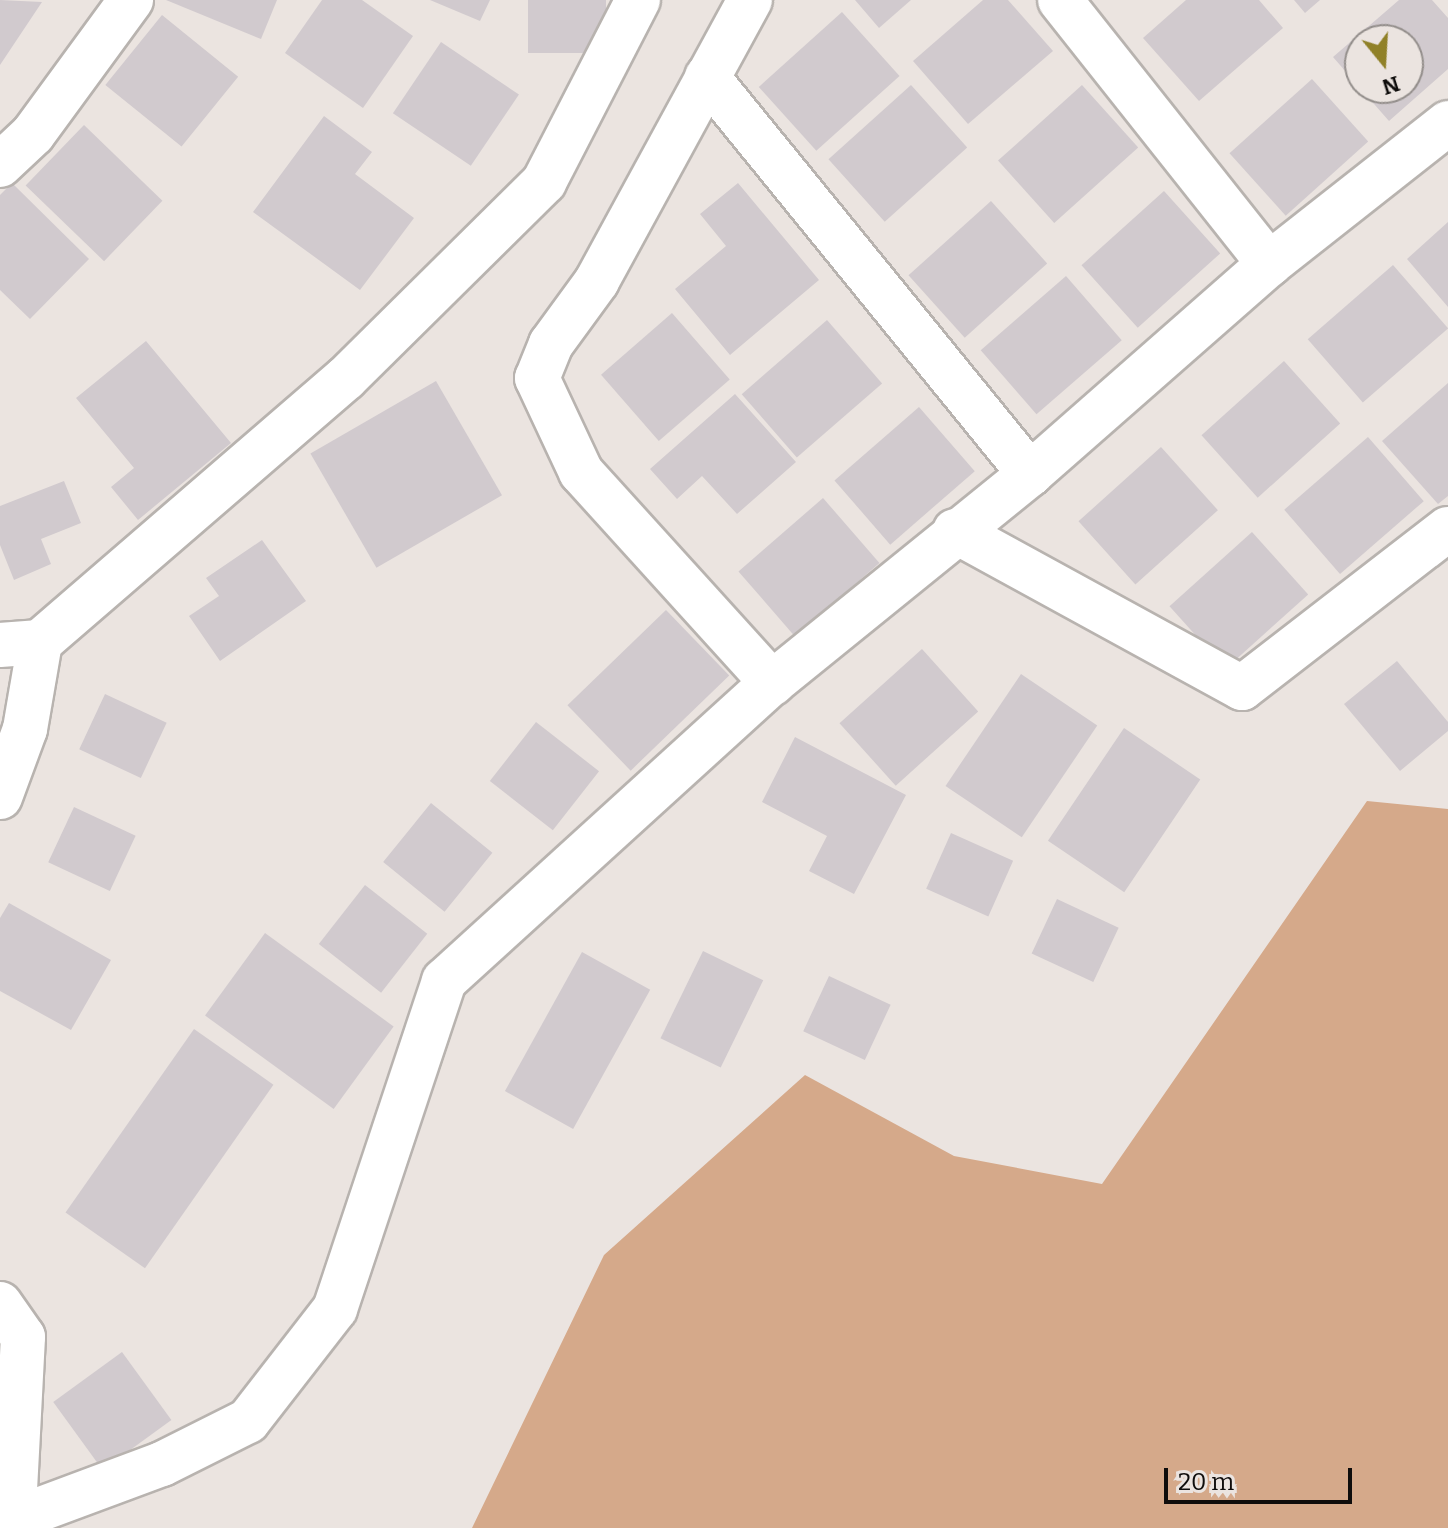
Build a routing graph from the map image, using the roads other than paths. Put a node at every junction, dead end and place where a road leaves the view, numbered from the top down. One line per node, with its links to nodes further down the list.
1 (131, 0): 7 (street)
2 (638, 0): 12 (street)
3 (750, 0): 5 (street)
4 (1060, 0): 8 (street)
5 (707, 77): 9 (street); 13 (street)
6 (1448, 123): 8 (street)
7 (0, 165)
8 (1269, 264): 9 (street)
9 (1030, 474): 11 (street)
10 (1448, 529): 11 (street)
11 (955, 531): 13 (street)
12 (20, 643): 14 (street)
13 (772, 683): 16 (street)
14 (0, 797)
15 (0, 1304): 16 (street)
16 (9, 1522)

